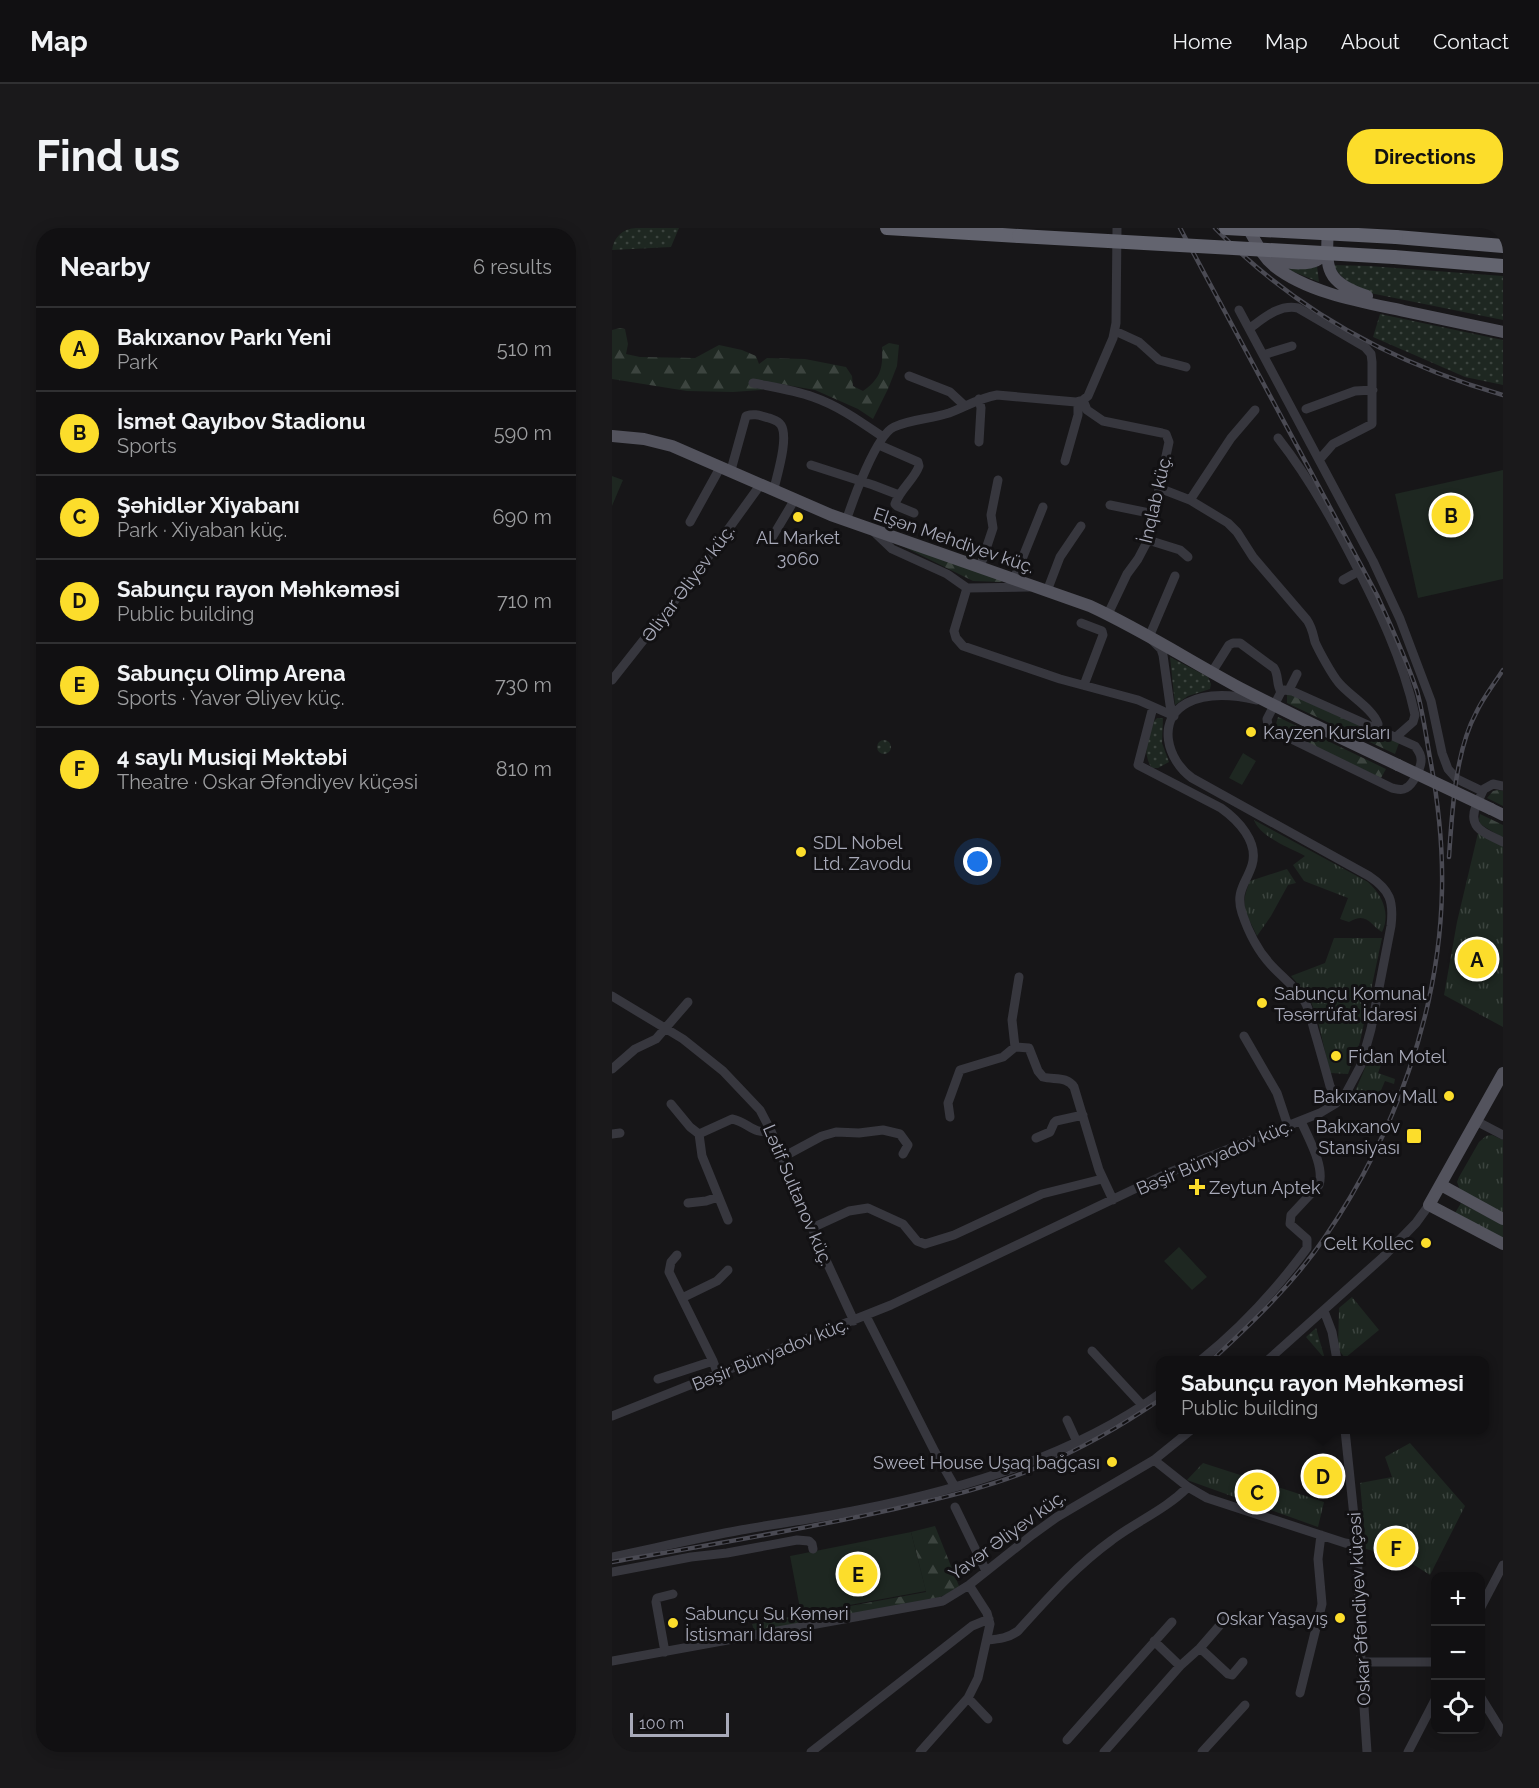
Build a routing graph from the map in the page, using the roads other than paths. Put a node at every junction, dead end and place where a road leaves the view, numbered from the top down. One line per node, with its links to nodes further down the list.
1 (887, 228): 10 (highway, bridge)
2 (1117, 228): 15 (street)
3 (1226, 228): 7 (highway, bridge)
4 (1248, 228): 8 (main road)
5 (1323, 228): 9 (main road)
6 (1328, 228): 9 (main road)
7 (1503, 246)
8 (1263, 255): 9 (main road); 11 (main road)
9 (1324, 255): 11 (main road); 13 (main road)
10 (1503, 266)
11 (1350, 299): 16 (main road)
12 (1239, 310): 14 (street)
13 (1503, 325)
14 (1250, 328): 18 (street); 22 (street)
15 (1115, 331): 19 (street); 24 (street)
16 (1503, 332)
17 (1292, 346): 18 (street)
18 (1263, 355): 32 (street)
19 (1186, 367)
20 (909, 376): 25 (street)
21 (753, 383): 30 (street)
22 (1373, 390): 26 (street); 32 (street)
23 (980, 399): 24 (street); 25 (street); 31 (street)
24 (1081, 401): 33 (street); 39 (street, İnqlab küç.)
25 (965, 406): 30 (street)
26 (1306, 409)
27 (1255, 410): 43 (street)
28 (612, 436): 35 (main road, Elşən Mehdiyev küç.)
29 (1278, 438): 56 (street)
30 (881, 441): 37 (street); 41 (street)
31 (979, 442)
32 (1319, 460): 77 (street)
33 (1065, 461)
34 (811, 465): 37 (street)
35 (726, 468): 38 (main road, Elşən Mehdiyev küç.); 40 (street); 49 (street)
36 (998, 480): 55 (street)
37 (861, 481): 41 (street); 48 (street)
38 (761, 484): 40 (main road, Elşən Mehdiyev küç.); 68 (street, Əliyar Əliyev küç.)
39 (1160, 488): 43 (street); 47 (street, İnqlab küç.)
40 (774, 489): 42 (main road, Elşən Mehdiyev küç.)
41 (899, 495): 46 (street)
42 (795, 499): 48 (main road, Elşən Mehdiyev küç.); 53 (street)
43 (1190, 500): 74 (street)
44 (1110, 505): 47 (street)
45 (1043, 507): 58 (street)
46 (914, 513)
47 (1154, 514): 52 (street, İnqlab küç.)
48 (846, 521): 51 (main road, Elşən Mehdiyev küç.)
49 (690, 522)
50 (1081, 526): 62 (street)
51 (872, 530): 55 (main road, Elşən Mehdiyev küç.); 61 (street)
52 (1148, 540): 54 (street); 63 (street, İnqlab küç.)
53 (770, 542)
54 (1188, 557)
55 (980, 567): 58 (main road, Elşən Mehdiyev küç.)
56 (1359, 571): 59 (street); 75 (street)
57 (1175, 576): 65 (street)
58 (1014, 579): 60 (main road, Elşən Mehdiyev küç.)
59 (1343, 580)
60 (1034, 586): 61 (street); 62 (main road, Elşən Mehdiyev küç.)
61 (967, 588): 69 (street)
62 (1047, 591): 63 (main road, Elşən Mehdiyev küç.)
63 (1108, 614): 65 (main road, Elşən Mehdiyev küç.)
64 (1081, 623): 69 (street)
65 (1149, 637): 66 (main road, Elşən Mehdiyev küç.); 73 (street)
66 (1212, 672): 70 (street); 71 (main road, Elşən Mehdiyev küç.)
67 (1297, 674): 70 (street)
68 (612, 680)
69 (1084, 685): 72 (street)
70 (1285, 691): 71 (street); 74 (street)
71 (1274, 705): 73 (street); 75 (street); 78 (main road, Elşən Mehdiyev küç., bridge)
72 (1153, 707): 73 (street); 88 (street)
73 (1174, 716): 88 (street, Bəşir Bünyadov küç.)
74 (1376, 729): 75 (street)
75 (1396, 737)
76 (1503, 786): 77 (street)
77 (1482, 791): 79 (street)
78 (1503, 815)
79 (1503, 842)
80 (1019, 977): 85 (street)
81 (612, 996): 83 (street, Lətif Sultanov küç.)
82 (688, 1002): 83 (street)
83 (666, 1028): 86 (street); 95 (street, Lətif Sultanov küç.)
84 (1244, 1036): 94 (street)
85 (1015, 1047): 90 (street); 91 (street)
86 (612, 1069)
87 (1503, 1073): 93 (main road)
88 (1340, 1100): 92 (street, Bəşir Bünyadov küç.)
89 (671, 1104): 96 (street)
90 (1083, 1115): 98 (street); 101 (street)
91 (950, 1117)
92 (1301, 1120): 94 (street, Bəşir Bünyadov küç.); 118 (street)
93 (1476, 1121): 97 (street); 102 (main road)
94 (1288, 1126): 104 (street, Bəşir Bünyadov küç.)
95 (771, 1131): 96 (street); 100 (street, Lətif Sultanov küç.)
96 (699, 1134): 103 (street)
97 (1503, 1135)
98 (1036, 1138)
99 (903, 1154): 100 (street)
100 (783, 1157): 109 (street, Lətif Sultanov küç.)
101 (1102, 1179): 104 (street); 109 (street)
102 (1443, 1182): 106 (main road); 107 (main road)
103 (718, 1197): 105 (street); 108 (street)
104 (1113, 1200): 115 (street, Bəşir Bünyadov küç.)
105 (688, 1203)
106 (1429, 1205): 110 (main road); 114 (street)
107 (1503, 1218)
108 (728, 1220)
109 (812, 1228): 116 (street, Lətif Sultanov küç.)
110 (1503, 1244)
111 (677, 1255): 113 (street)
112 (728, 1270): 113 (street)
113 (682, 1298): 121 (street)
114 (1324, 1311): 119 (street); 120 (street)
115 (866, 1316): 116 (street, Bəşir Bünyadov küç.); 134 (street)
116 (854, 1321): 122 (street, Bəşir Bünyadov küç.)
117 (1092, 1351): 125 (street)
118 (1205, 1356)
119 (1273, 1356)
120 (1336, 1356)
121 (713, 1361): 122 (street); 123 (street)
122 (718, 1375): 127 (street, Bəşir Bünyadov küç.)
123 (658, 1379)
124 (1156, 1397): 125 (street)
125 (1143, 1406): 128 (street)
126 (1116, 1408): 128 (street)
127 (612, 1416)
128 (1123, 1418): 132 (street)
129 (1067, 1420): 132 (street)
130 (1186, 1434): 133 (street, Yavər Əliyev küç.)
131 (1345, 1434): 138 (street, Oskar Əfəndiyev küçəsi)
132 (1077, 1442): 134 (street)
133 (1154, 1460): 135 (street); 142 (street, Yavər Əliyev küç.)
134 (955, 1487): 140 (street)
135 (1188, 1487): 137 (street); 150 (street)
136 (955, 1507): 142 (street)
137 (1321, 1535): 138 (street); 159 (street)
138 (1357, 1545): 156 (street, Oskar Əfəndiyev küçəsi)
139 (813, 1549): 143 (street)
140 (612, 1557)
141 (1503, 1564): 146 (street)
142 (986, 1571): 144 (street, Yavər Əliyev küç.)
143 (612, 1572)
144 (969, 1585): 148 (street); 153 (street, Yavər Əliyev küç.)
145 (673, 1594): 153 (street)
146 (1485, 1599)
147 (1227, 1617): 152 (street)
148 (989, 1619): 150 (street); 167 (street)
149 (1172, 1622): 151 (street)
150 (987, 1640): 160 (street)
151 (1154, 1641): 158 (street); 166 (street)
152 (1200, 1648): 155 (street); 158 (street)
153 (665, 1652): 154 (street, Yavər Əliyev küç.)
154 (612, 1661)
155 (1243, 1662)
156 (1361, 1662): 157 (street); 171 (street, Oskar Əfəndiyev küçəsi)
157 (1431, 1662)
158 (1180, 1666): 169 (street)
159 (1300, 1692)
160 (968, 1698): 164 (street); 168 (street)
161 (1485, 1704): 165 (street)
162 (1245, 1705): 170 (street)
163 (1431, 1708): 172 (street)
164 (988, 1719)
165 (1503, 1732)
166 (1067, 1740)
167 (811, 1752)
168 (920, 1752)
169 (1104, 1752)
170 (1202, 1752)
171 (1366, 1752)
172 (1408, 1752)

